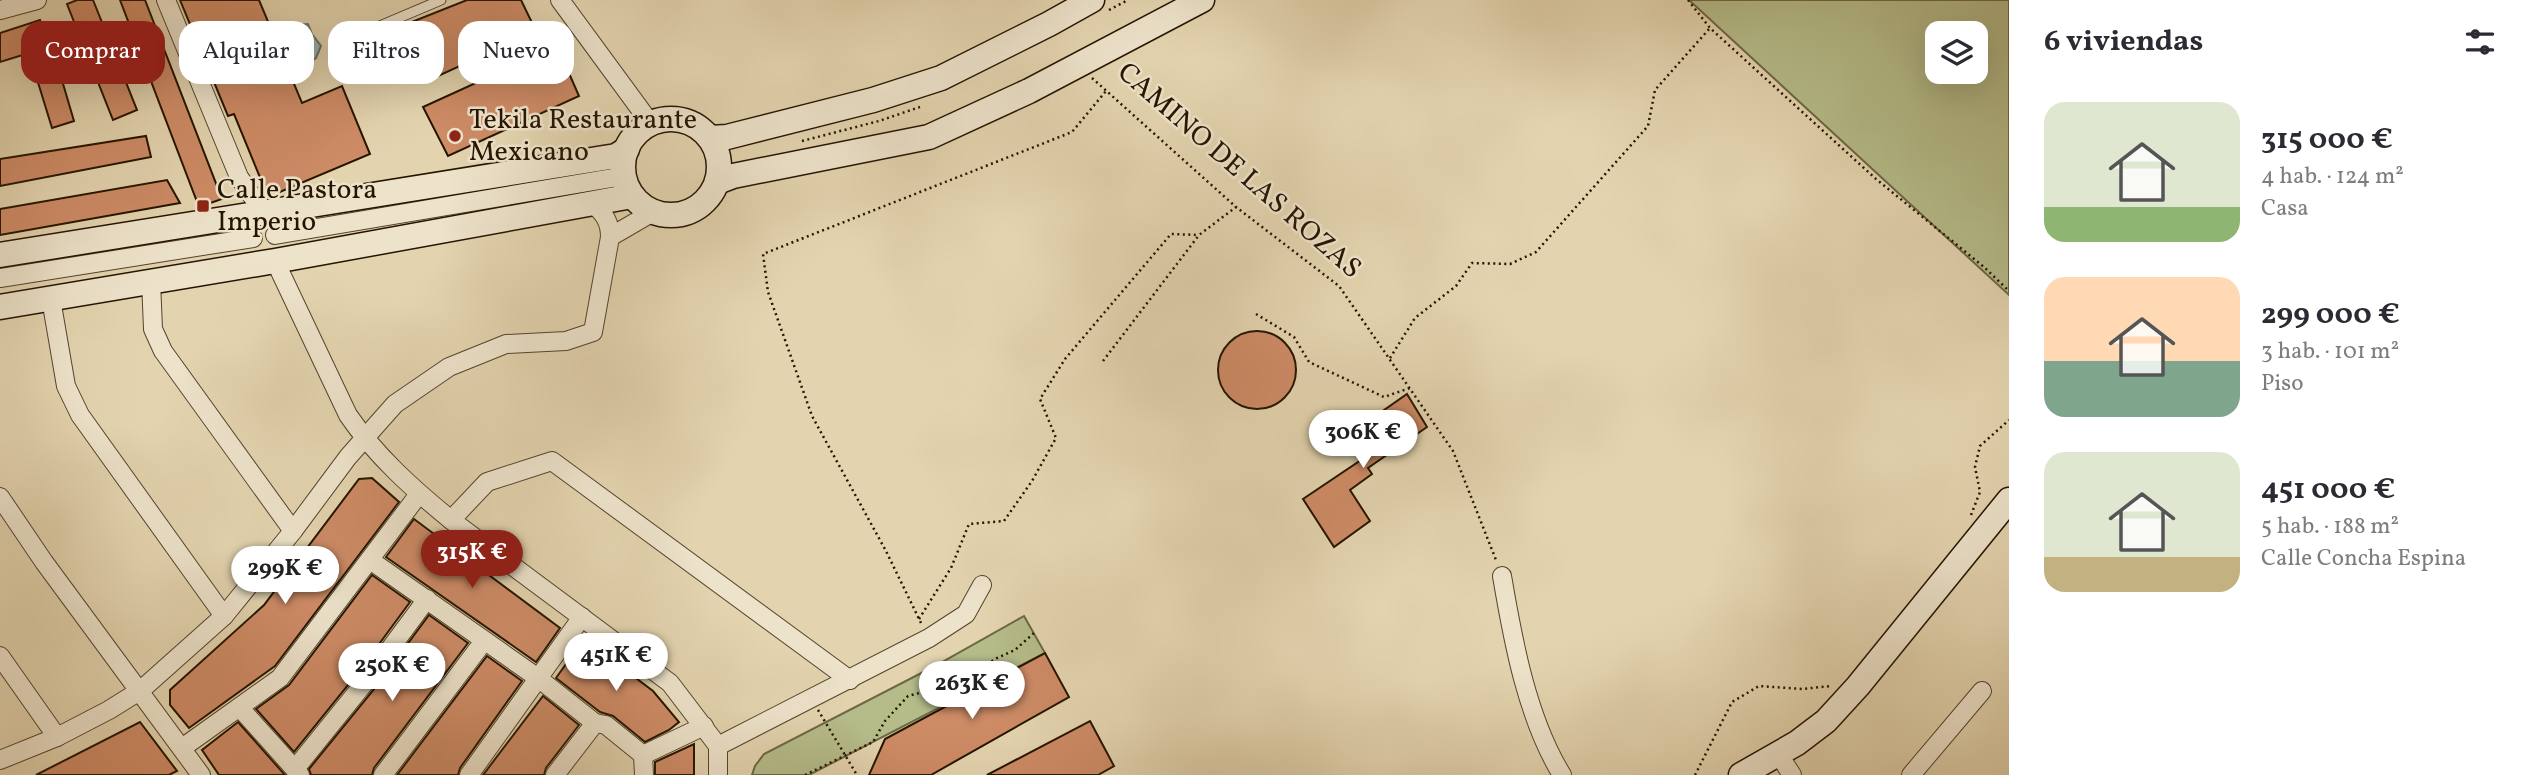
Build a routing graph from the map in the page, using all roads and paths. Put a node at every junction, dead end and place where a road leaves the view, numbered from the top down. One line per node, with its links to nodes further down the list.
1 (37, 0): 8 (street)
2 (166, 0): 21 (street)
3 (441, 0): 9 (lane)
4 (560, 0): 13 (street)
5 (1092, 0): 14 (street)
6 (1202, 0): 11 (street)
7 (1688, 0): 10 (path)
8 (0, 10)
9 (392, 21)
10 (1710, 28): 30 (path); 34 (path)
11 (1078, 66): 12 (path, CAMINO DE LAS ROZAS); 16 (street)
12 (1106, 91): 19 (path, CAMINO DE LAS ROZAS); 51 (path)
13 (651, 124): 14 (street); 15 (street)
14 (710, 138): 16 (street)
15 (627, 149): 17 (street); 21 (street)
16 (717, 182): 20 (street)
17 (628, 186): 18 (street); 20 (street); 22 (street)
18 (594, 205): 24 (street); 27 (street)
19 (1236, 207): 23 (path); 34 (path, CAMINO DE LAS ROZAS)
20 (653, 212): 24 (street)
21 (262, 213): 22 (street); 25 (street); 26 (street)
22 (275, 235): 27 (street)
23 (1199, 235): 35 (path); 51 (path)
24 (610, 237): 38 (street)
25 (253, 239): 27 (street); 28 (street)
26 (0, 255)
27 (275, 261): 29 (street); 38 (street)
28 (0, 278)
29 (151, 281): 31 (street); 44 (street)
30 (2009, 291)
31 (51, 299): 32 (street); 49 (street)
32 (0, 307)
33 (1256, 314): 36 (path)
34 (1390, 359): 36 (path, CAMINO DE LAS ROZAS)
35 (1103, 361)
36 (1410, 388): 46 (path, CAMINO DE LAS ROZAS)
37 (2009, 420): 42 (path)
38 (364, 438): 39 (street); 44 (street)
39 (419, 494): 43 (street); 45 (street)
40 (0, 497): 59 (street)
41 (2009, 500): 71 (street)
42 (1971, 515)
43 (451, 520): 50 (street); 57 (street)
44 (293, 531): 49 (street)
45 (370, 560): 48 (street); 62 (street)
46 (1502, 576): 81 (street)
47 (982, 585): 53 (street)
48 (427, 599): 54 (street); 72 (street)
49 (224, 616): 59 (street)
50 (582, 617): 56 (street); 64 (street)
51 (919, 619): 53 (path)
52 (1034, 633): 69 (path)
53 (929, 638): 57 (street)
54 (484, 641): 56 (street); 74 (street)
55 (0, 656): 65 (street)
56 (538, 678): 63 (street); 75 (street)
57 (850, 680): 61 (street)
58 (1839, 681): 82 (path)
59 (141, 690): 65 (street); 67 (street)
60 (1982, 691): 84 (street)
61 (811, 698): 66 (street); 69 (path)
62 (240, 708): 67 (street); 72 (street)
63 (595, 723): 68 (street); 76 (street)
64 (704, 726): 66 (street); 68 (street)
65 (57, 737): 70 (street)
66 (718, 746): 78 (street)
67 (182, 748): 73 (street)
68 (643, 755): 77 (street)
69 (845, 755): 79 (path); 80 (path)
70 (0, 760)
71 (1785, 765): 83 (street)
72 (297, 772)
73 (197, 774)
74 (383, 775)
75 (469, 775)
76 (555, 775)
77 (644, 775)
78 (718, 775)
79 (805, 775)
80 (857, 775)
81 (1562, 775)
82 (1695, 775)
83 (1741, 775)
84 (1911, 775)

